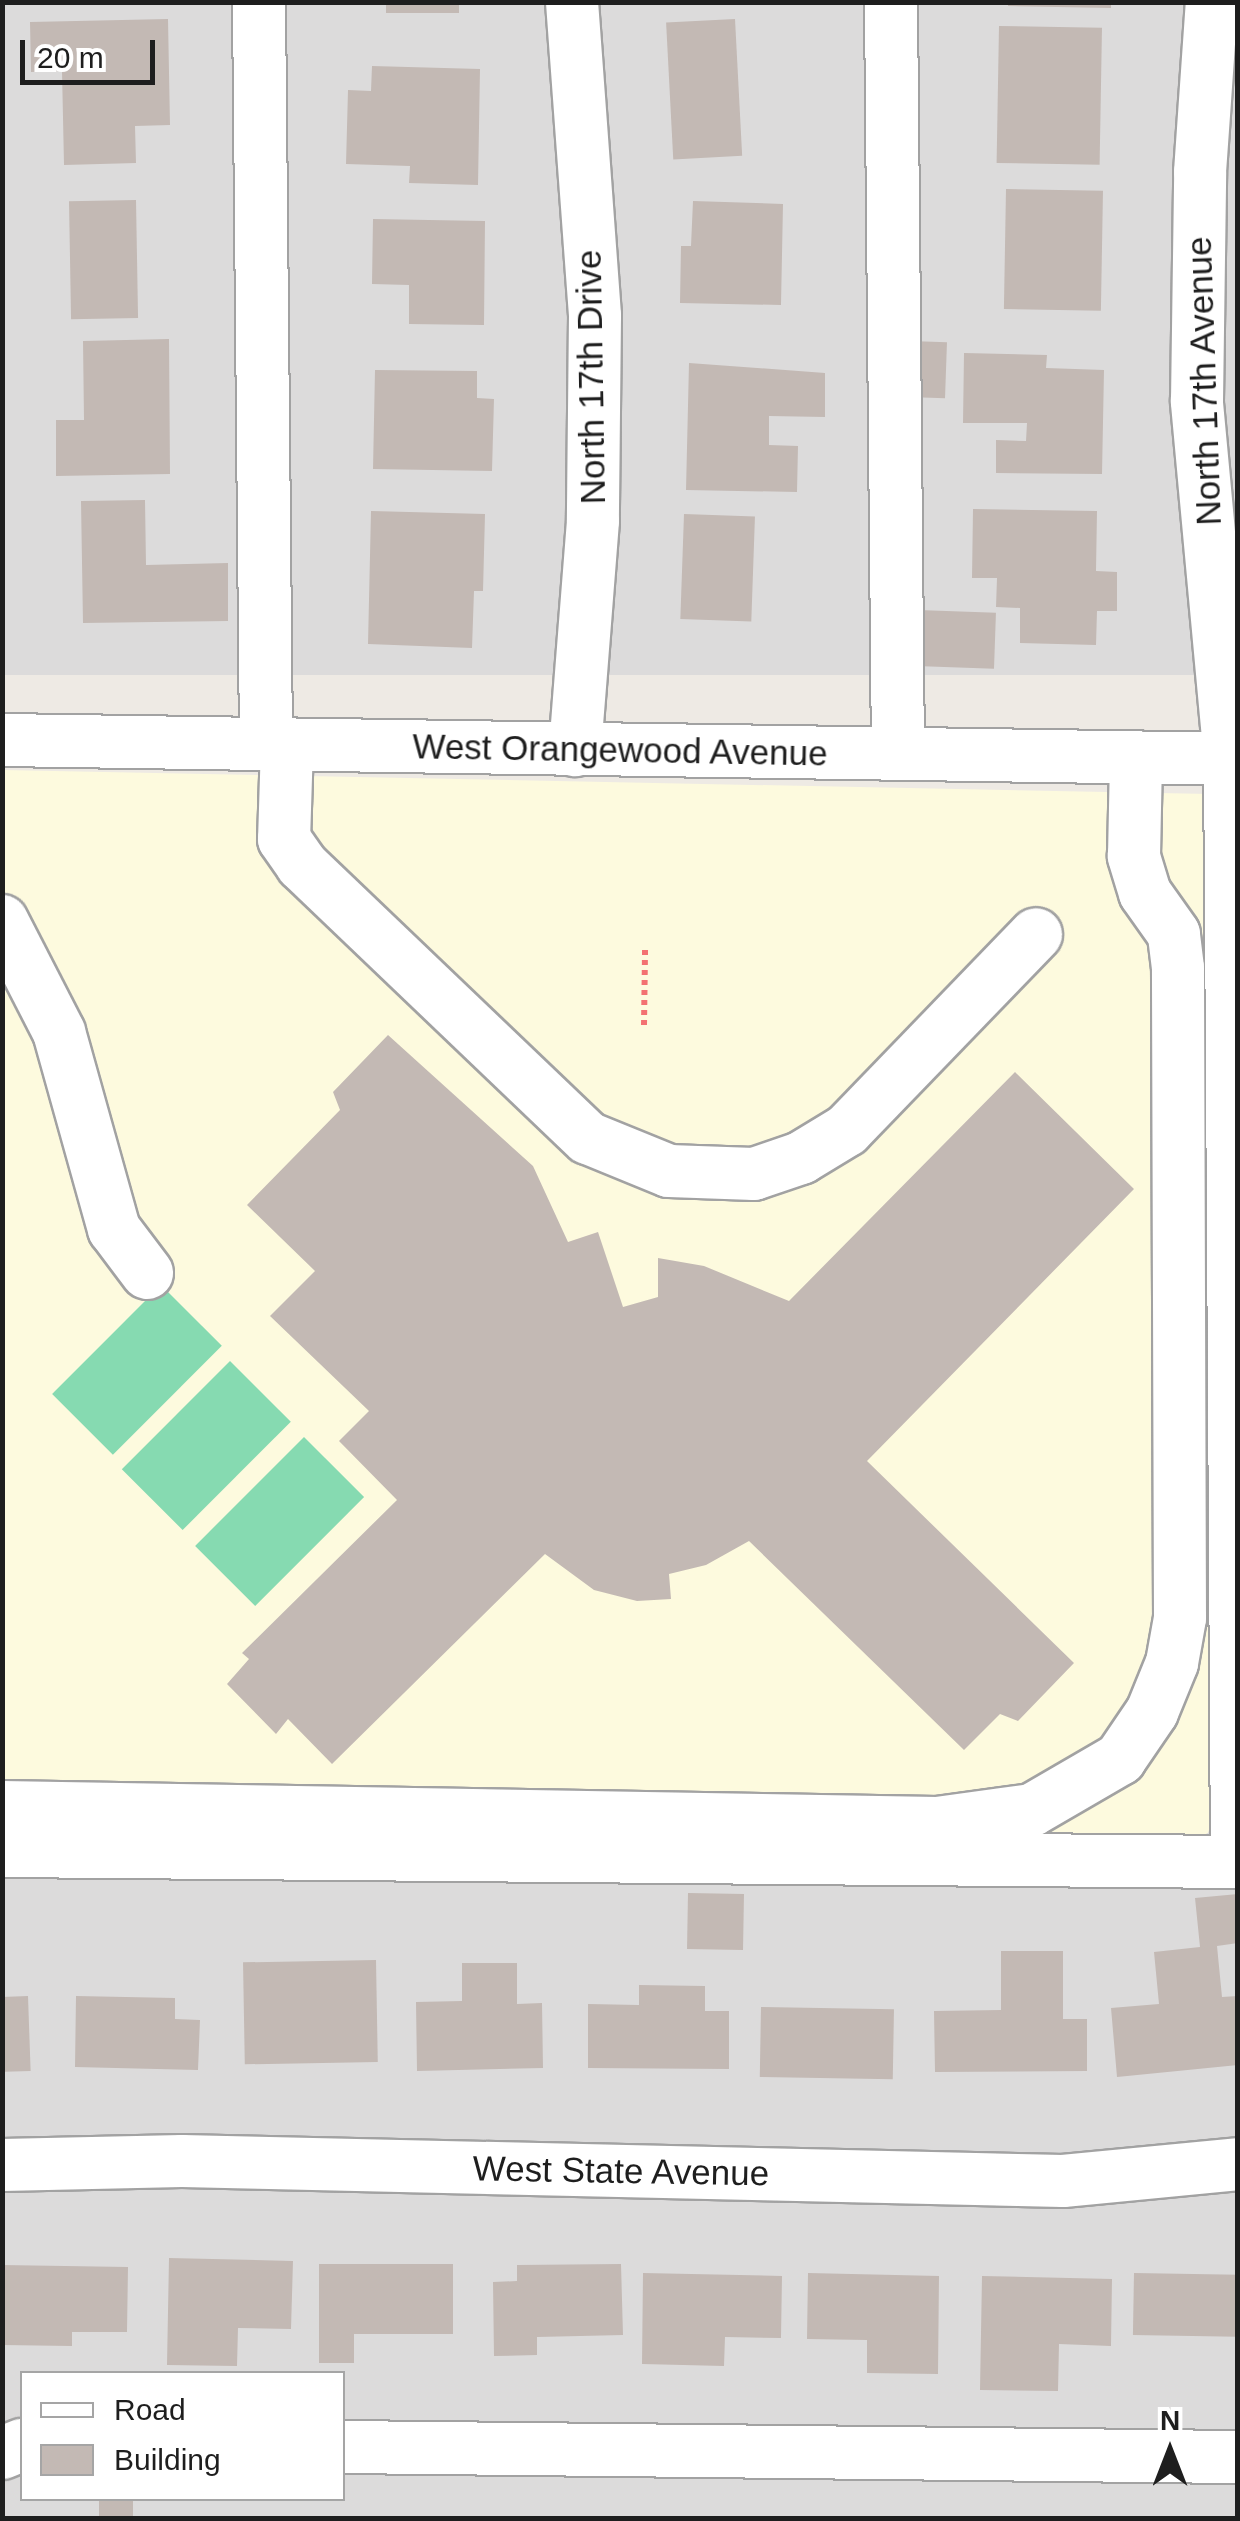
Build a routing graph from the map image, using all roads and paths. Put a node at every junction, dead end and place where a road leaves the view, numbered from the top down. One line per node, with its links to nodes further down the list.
1 (260, 2): 6 (street)
2 (572, 2): 7 (street, North 17th Drive)
3 (891, 2): 8 (street)
4 (1212, 2): 10 (street, North 17th Avenue)
5 (2, 740): 6 (street, West Orangewood Avenue)
6 (276, 745): 7 (street, West Orangewood Avenue); 12 (street)
7 (575, 750): 8 (street, West Orangewood Avenue)
8 (898, 754): 9 (street, West Orangewood Avenue)
9 (1136, 757): 10 (street, West Orangewood Avenue); 16 (street)
10 (1234, 759): 17 (street, North 17th Avenue)
11 (2, 921): 15 (street)
12 (1036, 934)
13 (645, 949): 14 (path)
14 (644, 1025)
15 (147, 1273)
16 (2, 1807)
17 (2, 1851)
18 (1238, 2164): 19 (street, West State Avenue)
19 (2, 2165)
20 (345, 2447): 21 (street)
21 (1238, 2457)

